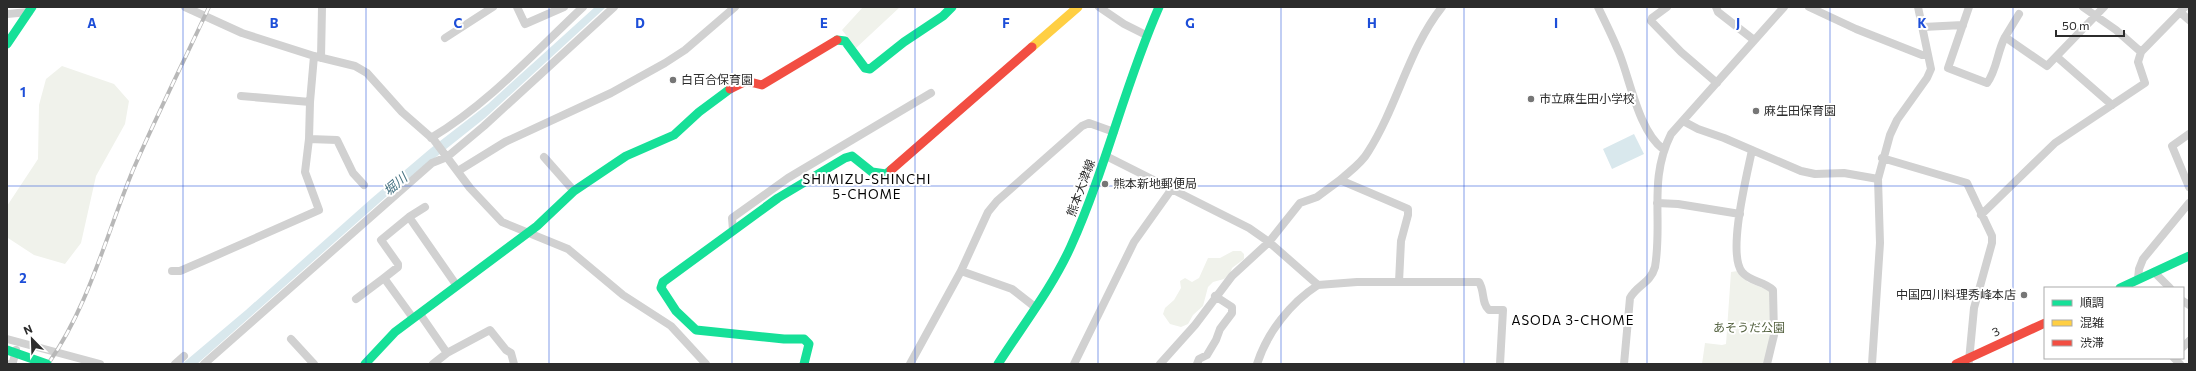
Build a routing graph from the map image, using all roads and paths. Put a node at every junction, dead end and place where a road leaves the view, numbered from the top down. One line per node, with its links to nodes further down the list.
1 (185, 7): 38 (street)
2 (322, 7): 38 (street)
3 (493, 7): 33 (street)
4 (517, 7): 5 (street)
5 (564, 7)
6 (583, 7): 49 (street)
7 (614, 7): 52 (street)
8 (735, 7): 56 (street)
9 (952, 7): 62 (main road)
10 (1078, 7): 69 (main road)
11 (1099, 7): 31 (street)
12 (1159, 7): 31 (main road, 熊本大津線)
13 (1442, 7): 58 (street)
14 (1598, 7): 50 (street)
15 (1667, 7): 40 (street)
16 (1716, 7): 34 (street)
17 (1784, 7): 34 (street)
18 (1809, 7): 37 (street)
19 (1918, 7): 30 (street)
20 (1969, 7): 29 (street)
21 (2083, 7): 27 (street)
22 (2104, 7): 27 (street)
23 (2183, 9): 28 (street); 36 (street)
24 (31, 10): 25 (street); 35 (main road)
25 (7, 14)
26 (2019, 14): 32 (street)
27 (2095, 17): 36 (street); 39 (street)
28 (2189, 20)
29 (1963, 25): 30 (street); 32 (street)
30 (1923, 28): 37 (street)
31 (1146, 35): 46 (main road, 熊本大津線)
32 (2005, 37): 39 (street)
33 (445, 38)
34 (1754, 40): 40 (street)
35 (7, 44)
36 (2141, 52): 44 (street)
37 (1928, 55): 55 (street)
38 (318, 57): 43 (street); 49 (street)
39 (2057, 57): 44 (street)
40 (1717, 83): 45 (street)
41 (931, 93): 69 (street)
42 (241, 96): 43 (street)
43 (310, 102): 48 (street)
44 (2112, 105): 67 (street)
45 (1683, 120): 50 (street); 51 (street)
46 (1114, 132): 54 (main road, 熊本大津線); 74 (street)
47 (2189, 134): 60 (street)
48 (309, 139): 59 (street); 73 (street)
49 (432, 139): 52 (street)
50 (1663, 149): 63 (street)
51 (1752, 150): 57 (street); 66 (street)
52 (447, 156): 56 (street); 99 (street)
53 (544, 156): 62 (street)
54 (1106, 156): 61 (street); 85 (main road, 熊本大津線)
55 (1882, 158): 57 (street); 67 (street)
56 (458, 171): 70 (street)
57 (1878, 179): 115 (street)
58 (1340, 180): 71 (street); 78 (street)
59 (364, 185)
60 (2189, 187)
61 (1171, 190): 71 (street); 108 (street)
62 (574, 191): 70 (main road)
63 (1657, 203): 66 (street); 113 (street)
64 (2189, 203): 77 (street)
65 (425, 207): 68 (street)
66 (1740, 214): 114 (street)
67 (1981, 215): 94 (street)
68 (409, 217): 76 (street); 80 (street)
69 (733, 230): 105 (main road)
70 (528, 232): 80 (main road); 104 (street)
71 (1269, 242): 79 (street); 83 (street)
72 (2189, 256): 75 (main road)
73 (172, 271)
74 (962, 271): 85 (street); 106 (street)
75 (2154, 272): 77 (main road); 82 (street)
76 (384, 278): 84 (street); 86 (street)
77 (2138, 279): 81 (main road)
78 (1399, 282): 79 (street); 112 (street)
79 (1318, 284): 111 (street)
80 (457, 286): 86 (main road)
81 (2122, 287)
82 (2169, 287)
83 (1215, 296): 109 (street); 110 (street)
84 (356, 298)
85 (1035, 307): 107 (main road, 熊本大津線)
86 (416, 316): 92 (street); 101 (main road)
87 (2044, 324): 94 (main road, 3)
88 (7, 339): 90 (street)
89 (291, 339): 100 (street)
90 (18, 342): 95 (street); 97 (street)
91 (7, 350): 96 (main road, bridge)
92 (448, 353): 102 (street); 103 (street)
93 (184, 356): 98 (street)
94 (1970, 361): 116 (main road, 3)
95 (10, 364)
96 (47, 364)
97 (100, 364)
98 (175, 364)
99 (204, 364)
100 (314, 364)
101 (365, 364)
102 (432, 364)
103 (514, 364)
104 (706, 364)
105 (804, 364)
106 (910, 364)
107 (998, 364)
108 (1074, 364)
109 (1160, 364)
110 (1197, 364)
111 (1257, 364)
112 (1500, 364)
113 (1624, 364)
114 (1767, 364)
115 (1872, 364)
116 (1956, 364)

